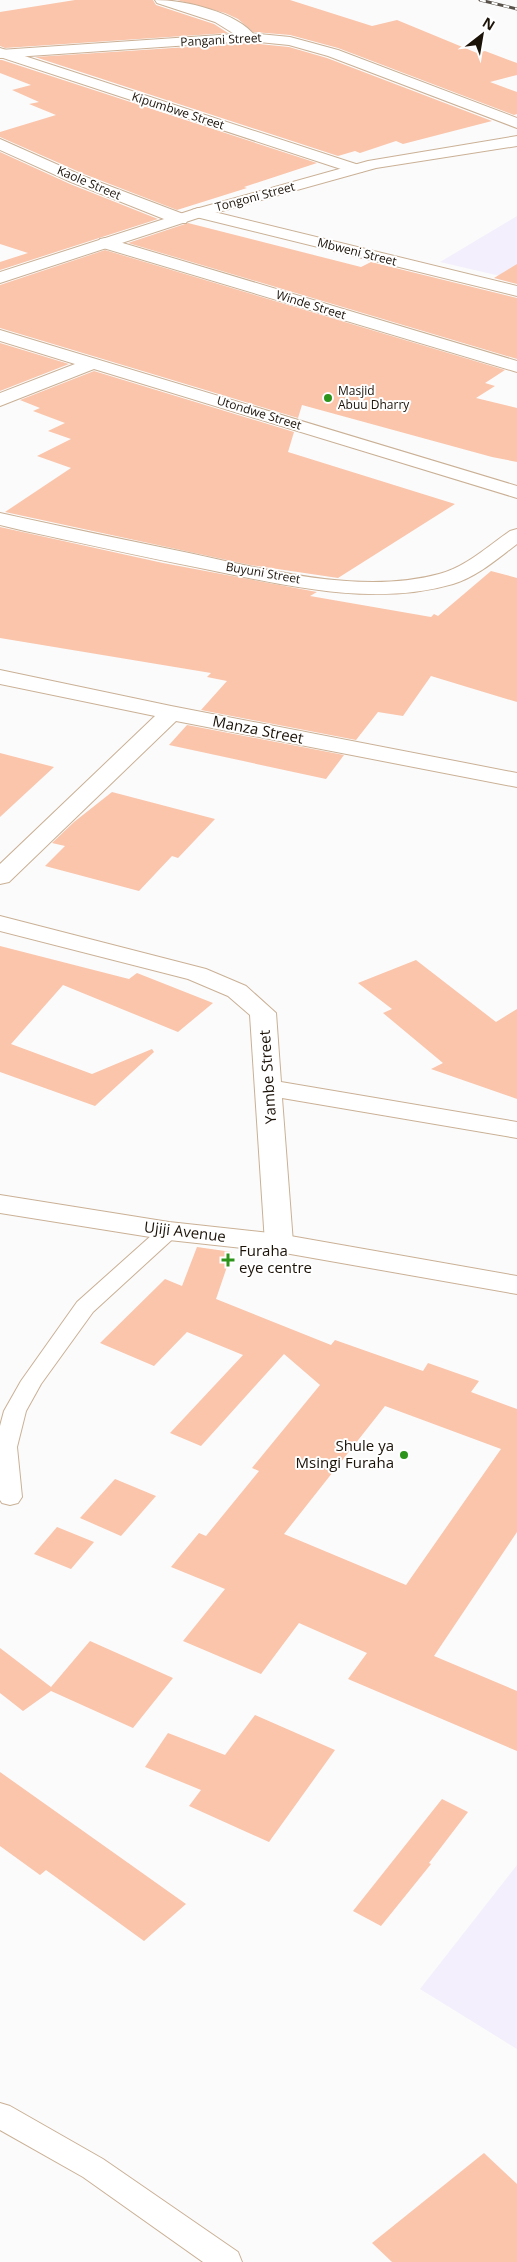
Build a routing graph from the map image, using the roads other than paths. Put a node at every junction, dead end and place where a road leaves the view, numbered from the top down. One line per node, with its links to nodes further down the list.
1 (162, 0): 2 (main road)
2 (249, 37): 3 (main road, Pangani Street); 4 (main road, Pangani Street)
3 (1, 53): 7 (main road, Kipumbwe Street)
4 (517, 123)
5 (517, 141): 7 (main road, Tongoni Street)
6 (0, 144): 9 (main road, Kaole Street)
7 (356, 169): 8 (main road, Tongoni Street)
8 (198, 213): 9 (main road, Tongoni Street); 12 (main road, Mbweni Street)
9 (180, 219): 10 (main road, Tongoni Street)
10 (106, 243): 11 (main road, Tongoni Street); 15 (main road, Winde Street)
11 (0, 278)
12 (517, 291)
13 (0, 335): 14 (main road, Utondwe Street)
14 (93, 363): 16 (main road); 17 (main road, Utondwe Street)
15 (517, 367)
16 (0, 400)
17 (517, 492)
18 (0, 519): 19 (main road, Buyuni Street)
19 (517, 535)
20 (0, 676): 21 (main road, Manza Street)
21 (171, 713): 22 (main road, Manza Street); 23 (main road)
22 (517, 780)
23 (0, 877)
24 (0, 923): 25 (main road, Yambe Street)
25 (269, 1088): 26 (main road); 29 (main road, Yambe Street)
26 (517, 1130)
27 (0, 1204): 28 (main road, Ujiji Avenue)
28 (169, 1231): 29 (main road, Ujiji Avenue); 31 (lane)
29 (279, 1243): 30 (main road, Ujiji Avenue)
30 (517, 1285)
31 (10, 1496)
32 (0, 2115): 33 (lane)
33 (227, 2262)

